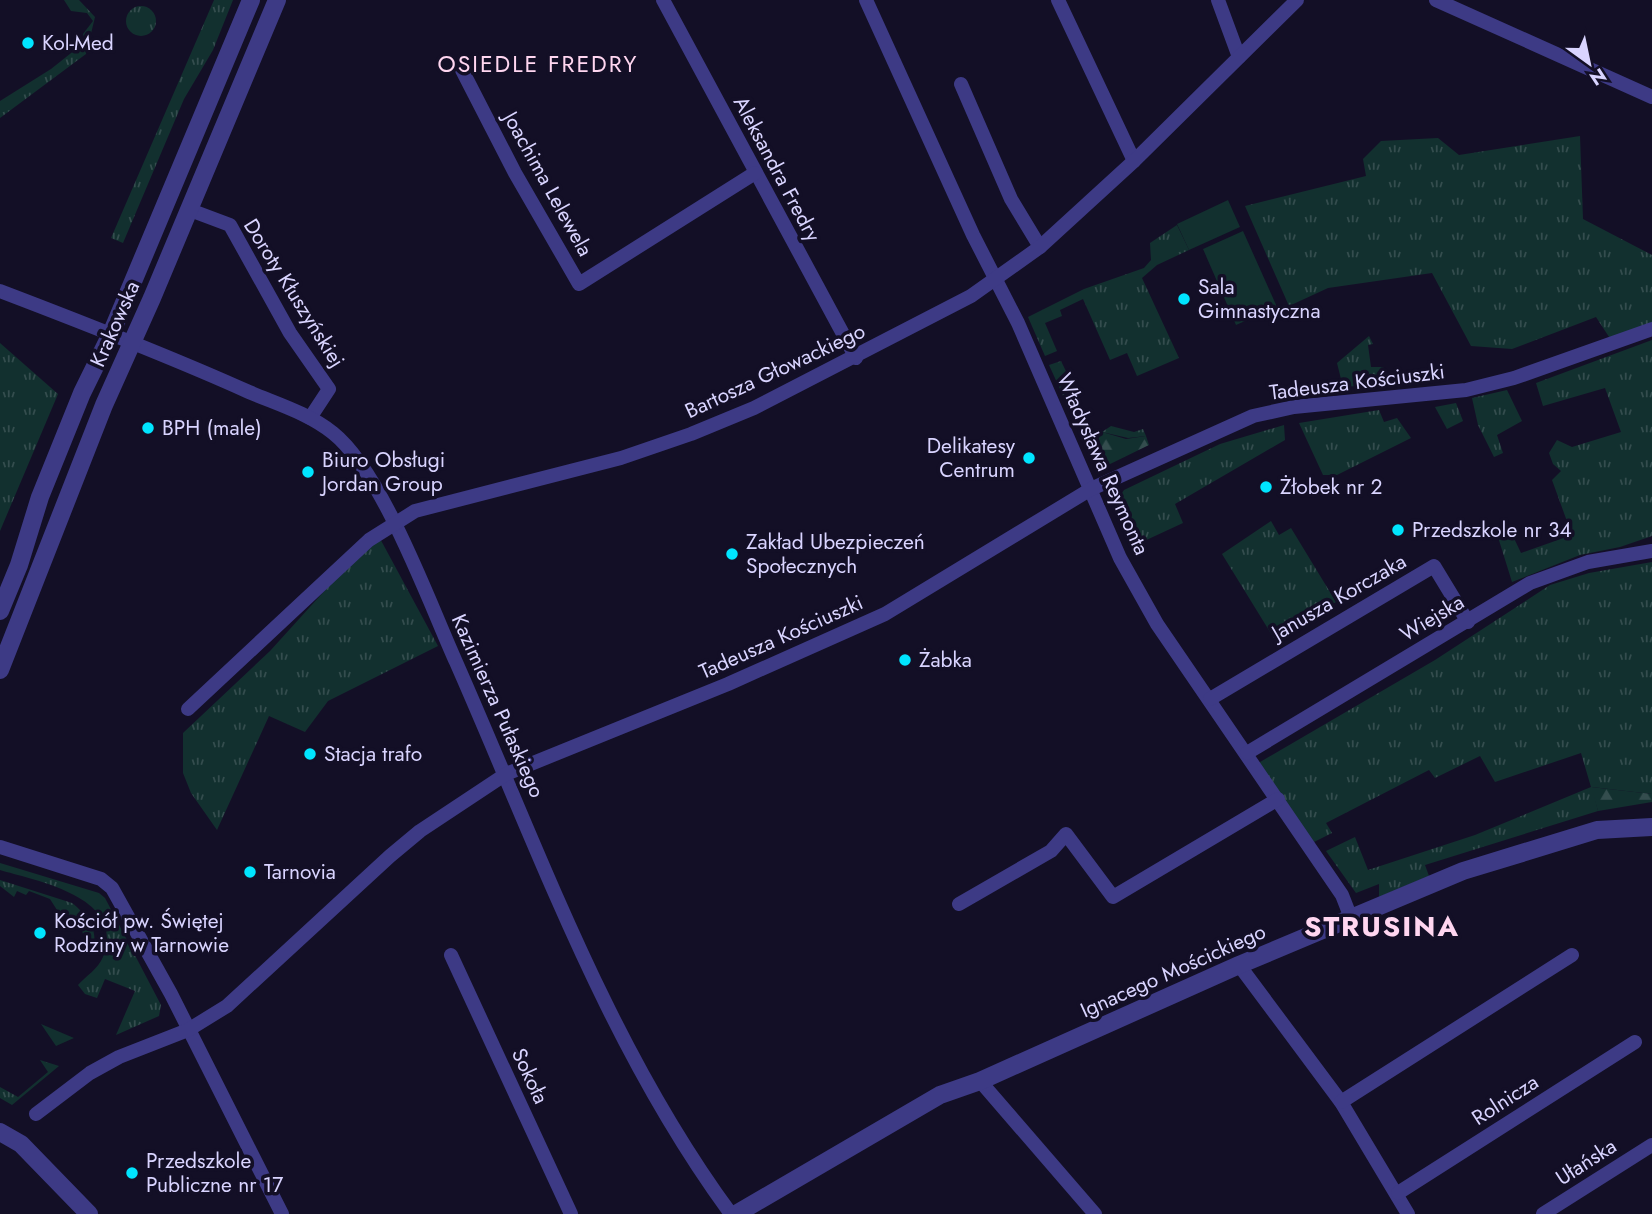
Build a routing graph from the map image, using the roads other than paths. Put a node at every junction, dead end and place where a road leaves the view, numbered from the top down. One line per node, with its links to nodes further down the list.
1 (251, 0): 20 (street, Krakowska)
2 (277, 0): 15 (street, Krakowska)
3 (663, 0): 14 (street, Aleksandra Fredry)
4 (866, 0): 17 (street, Władysława Reymonta)
5 (1058, 0): 13 (street)
6 (1218, 0): 9 (street)
7 (1297, 0): 9 (street, Bartosza Głowackiego)
8 (1436, 0): 12 (street)
9 (1239, 57): 13 (street, Bartosza Głowackiego)
10 (462, 69): 14 (street, Joachima Lelewela)
11 (961, 84): 16 (street)
12 (1652, 97)
13 (1134, 161): 16 (street, Bartosza Głowackiego)
14 (755, 173): 22 (street, Aleksandra Fredry)
15 (190, 209): 21 (street, Krakowska); 23 (street, Doroty Kłuszyńskiej)
16 (1040, 247): 17 (street, Bartosza Głowackiego)
17 (995, 279): 22 (street, Bartosza Głowackiego); 24 (street, Władysława Reymonta)
18 (0, 291): 20 (street, Kazimierza Pułaskiego)
19 (1652, 329): 24 (street, Tadeusza Kościuszki)
20 (111, 334): 21 (street, Kazimierza Pułaskiego); 27 (street, Krakowska)
21 (133, 342): 23 (street, Kazimierza Pułaskiego); 29 (street, Krakowska)
22 (856, 358): 25 (street, Bartosza Głowackiego)
23 (310, 418): 25 (street, Kazimierza Pułaskiego)
24 (1091, 489): 30 (street, Władysława Reymonta); 33 (street, Tadeusza Kościuszki)
25 (393, 523): 31 (street, Bartosza Głowackiego); 33 (street, Kazimierza Pułaskiego)
26 (1652, 551): 28 (street, Wiejska)
27 (0, 611)
28 (1468, 622): 30 (street, Janusza Korczaka); 32 (street, Wiejska)
29 (0, 670)
30 (1210, 699): 32 (street, Władysława Reymonta)
31 (188, 709)
32 (1247, 754): 34 (street, Władysława Reymonta)
33 (506, 774): 42 (street, Tadeusza Kościuszki); 53 (street, Kazimierza Pułaskiego)
34 (1278, 799): 37 (street); 38 (street, Władysława Reymonta)
35 (1652, 827): 38 (street, Ignacego Mościckiego)
36 (0, 847): 42 (street)
37 (959, 904)
38 (1351, 918): 41 (street, Ignacego Mościckiego)
39 (451, 955): 52 (street, Sokoła)
40 (1572, 955): 45 (street)
41 (1240, 965): 44 (street, Ignacego Mościckiego); 45 (street)
42 (188, 1030): 46 (street, Tadeusza Kościuszki); 51 (street)
43 (1635, 1042): 49 (street, Rolnicza)
44 (981, 1081): 53 (street, Ignacego Mościckiego); 54 (street)
45 (1341, 1102): 49 (street)
46 (36, 1114)
47 (0, 1132): 50 (street)
48 (1652, 1145): 56 (street, Ułańska)
49 (1398, 1193): 55 (street)
50 (89, 1214)
51 (282, 1214)
52 (571, 1214)
53 (733, 1214)
54 (1095, 1214)
55 (1408, 1214)
56 (1544, 1214)

